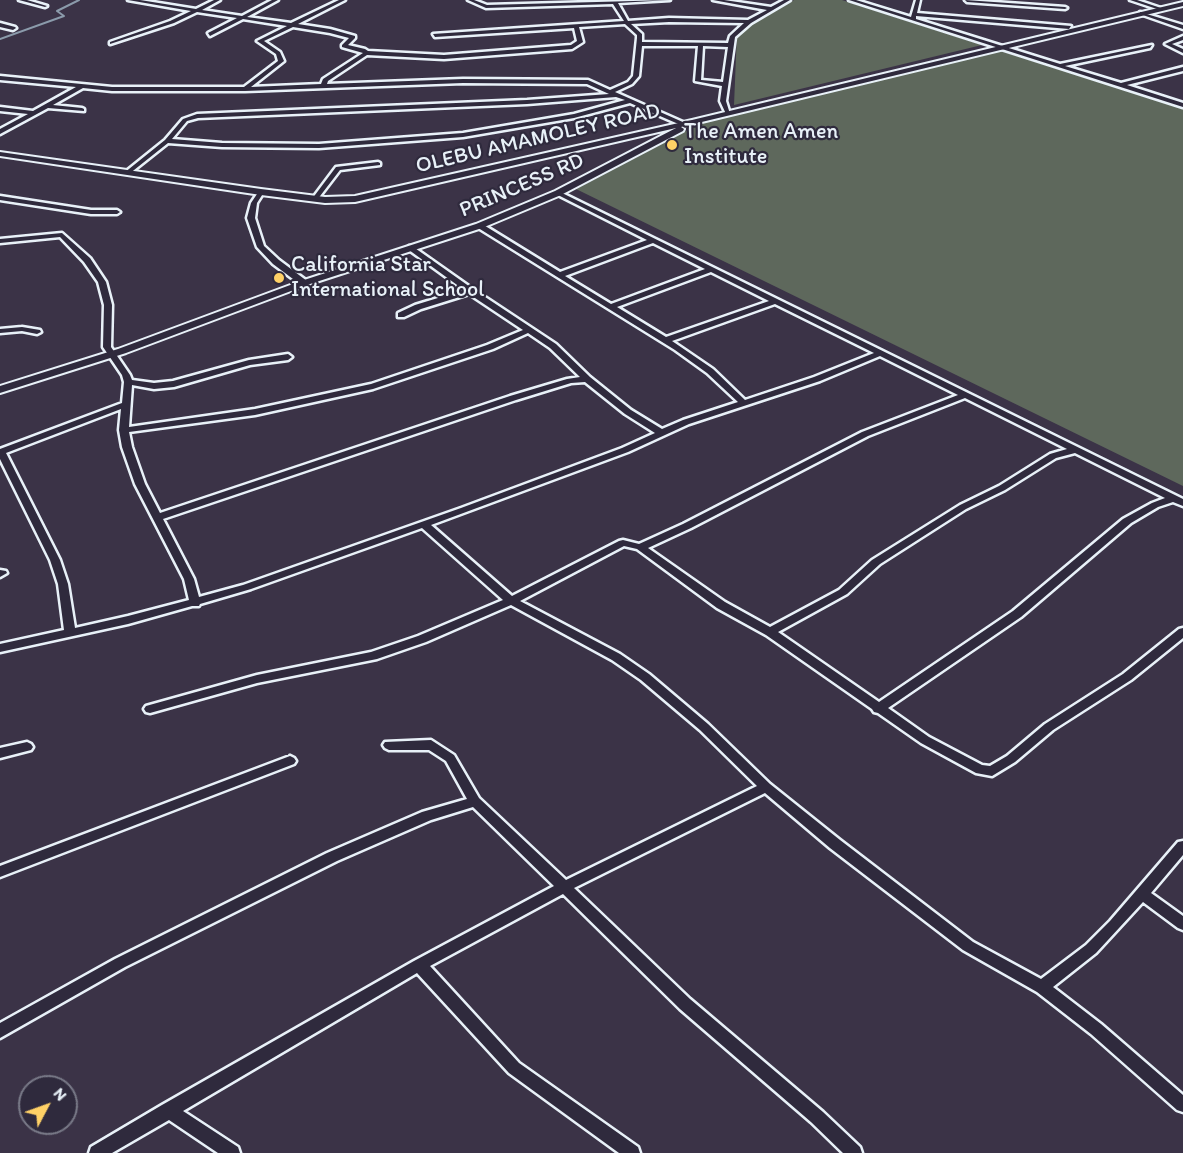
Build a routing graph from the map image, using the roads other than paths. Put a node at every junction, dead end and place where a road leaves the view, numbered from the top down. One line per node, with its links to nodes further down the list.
1 (21, 0): 19 (street)
2 (130, 0): 14 (street)
3 (218, 0): 23 (street)
4 (276, 0): 26 (street)
5 (343, 0): 30 (street)
6 (470, 0): 16 (street)
7 (668, 0): 17 (street)
8 (715, 0): 21 (street)
9 (788, 0): 21 (street)
10 (851, 0): 25 (street)
11 (918, 0): 25 (street)
12 (1064, 0): 20 (street)
13 (1132, 0): 22 (street)
14 (151, 1): 23 (street)
15 (967, 1): 20 (street)
16 (545, 2): 17 (street)
17 (615, 2): 28 (street)
18 (1183, 4): 22 (street, OLEBU AMAMOLEY ROAD)
19 (45, 6)
20 (1065, 8): 34 (street)
21 (772, 9): 27 (street)
22 (1162, 9): 24 (street, OLEBU AMAMOLEY ROAD)
23 (197, 10): 26 (street); 38 (street)
24 (1143, 13): 32 (street); 34 (street, OLEBU AMAMOLEY ROAD)
25 (913, 17): 34 (street); 43 (street)
26 (242, 18): 30 (street); 35 (street)
27 (749, 22): 28 (street); 41 (street)
28 (627, 23): 31 (street); 39 (street)
29 (0, 25): 33 (street)
30 (292, 26): 45 (street); 57 (street)
31 (576, 27): 36 (street); 45 (street)
32 (1183, 27)
33 (13, 28)
34 (1069, 29): 43 (street, OLEBU AMAMOLEY ROAD)
35 (210, 34)
36 (435, 35)
37 (1183, 38): 44 (street)
38 (112, 43)
39 (639, 44): 40 (street); 58 (street)
40 (701, 44): 41 (street); 52 (street)
41 (730, 45): 52 (street)
42 (1150, 46): 46 (street)
43 (1000, 47): 46 (street); 65 (street, OLEBU AMAMOLEY ROAD)
44 (1183, 51)
45 (366, 53): 55 (street)
46 (1059, 65): 53 (street)
47 (1183, 69): 48 (street)
48 (1168, 72): 49 (street); 53 (street)
49 (1183, 76)
50 (0, 78): 51 (street)
51 (12, 81): 54 (street); 56 (street)
52 (724, 84): 65 (street)
53 (1120, 85): 60 (street)
54 (0, 86)
55 (324, 86): 57 (street); 58 (street)
56 (81, 87): 57 (street); 61 (street)
57 (245, 88)
58 (612, 93): 59 (street); 68 (street)
59 (629, 100): 66 (street); 68 (street)
60 (1183, 105)
61 (46, 106): 63 (street); 64 (street)
62 (0, 108): 64 (street)
63 (82, 110)
64 (33, 113): 67 (street)
65 (728, 114): 66 (street, OLEBU AMAMOLEY ROAD)
66 (687, 123): 73 (street, PRINCESS RD); 75 (street, OLEBU AMAMOLEY ROAD)
67 (0, 132)
68 (167, 141): 71 (street)
69 (0, 154): 71 (street, OLEBU AMAMOLEY ROAD)
70 (378, 164): 75 (street)
71 (127, 173): 72 (street, OLEBU AMAMOLEY ROAD)
72 (261, 192): 75 (street, OLEBU AMAMOLEY ROAD); 83 (street)
73 (558, 193): 77 (street, PRINCESS RD); 78 (street)
74 (0, 198): 76 (street)
75 (315, 199)
76 (117, 212)
77 (479, 226): 80 (street, PRINCESS RD); 82 (street)
78 (653, 240): 81 (street); 82 (street)
79 (0, 241): 93 (street)
80 (411, 248): 83 (street, PRINCESS RD); 84 (street)
81 (711, 269): 85 (street); 86 (street)
82 (560, 275): 86 (street)
83 (304, 283): 93 (street, PRINCESS RD)
84 (470, 291): 87 (street); 88 (street)
85 (776, 301): 91 (street); 92 (street)
86 (612, 306): 91 (street)
87 (401, 315)
88 (530, 330): 95 (street); 101 (street)
89 (0, 331): 90 (street)
90 (38, 332)
91 (666, 340): 100 (street)
92 (878, 354): 98 (street); 100 (street)
93 (111, 355): 96 (street); 97 (street, PRINCESS RD)
94 (288, 357): 96 (street)
95 (587, 379): 102 (street); 106 (street)
96 (128, 382): 99 (street)
97 (0, 390)
98 (966, 395): 103 (street); 108 (street)
99 (126, 404): 101 (street); 104 (street)
100 (744, 404): 102 (street)
101 (124, 430): 106 (street)
102 (662, 433): 107 (street)
103 (1075, 450): 105 (street); 111 (street)
104 (1, 452): 113 (street)
105 (1178, 501): 116 (street)
106 (158, 517): 110 (street)
107 (423, 524): 109 (street); 110 (street)
108 (640, 547): 109 (street); 111 (street)
109 (511, 600): 115 (street); 121 (street)
110 (195, 603): 113 (street)
111 (770, 632): 116 (street)
112 (1183, 632): 116 (street)
113 (70, 633): 114 (street)
114 (0, 648)
115 (150, 708)
116 (878, 709)
117 (389, 746): 122 (street)
118 (27, 747): 119 (street)
119 (0, 753)
120 (290, 761): 124 (street)
121 (766, 787): 125 (street); 129 (street)
122 (475, 801): 125 (street); 130 (street)
123 (1183, 846): 126 (street)
124 (0, 872)
125 (562, 888): 128 (street); 136 (street)
126 (1143, 895): 127 (street); 129 (street)
127 (1183, 924)
128 (419, 965): 132 (street); 135 (street)
129 (1042, 987): 131 (street)
130 (0, 1031)
131 (1183, 1106)
132 (168, 1110): 133 (street); 134 (street)
133 (96, 1153)
134 (232, 1153)
135 (632, 1153)
136 (854, 1153)

